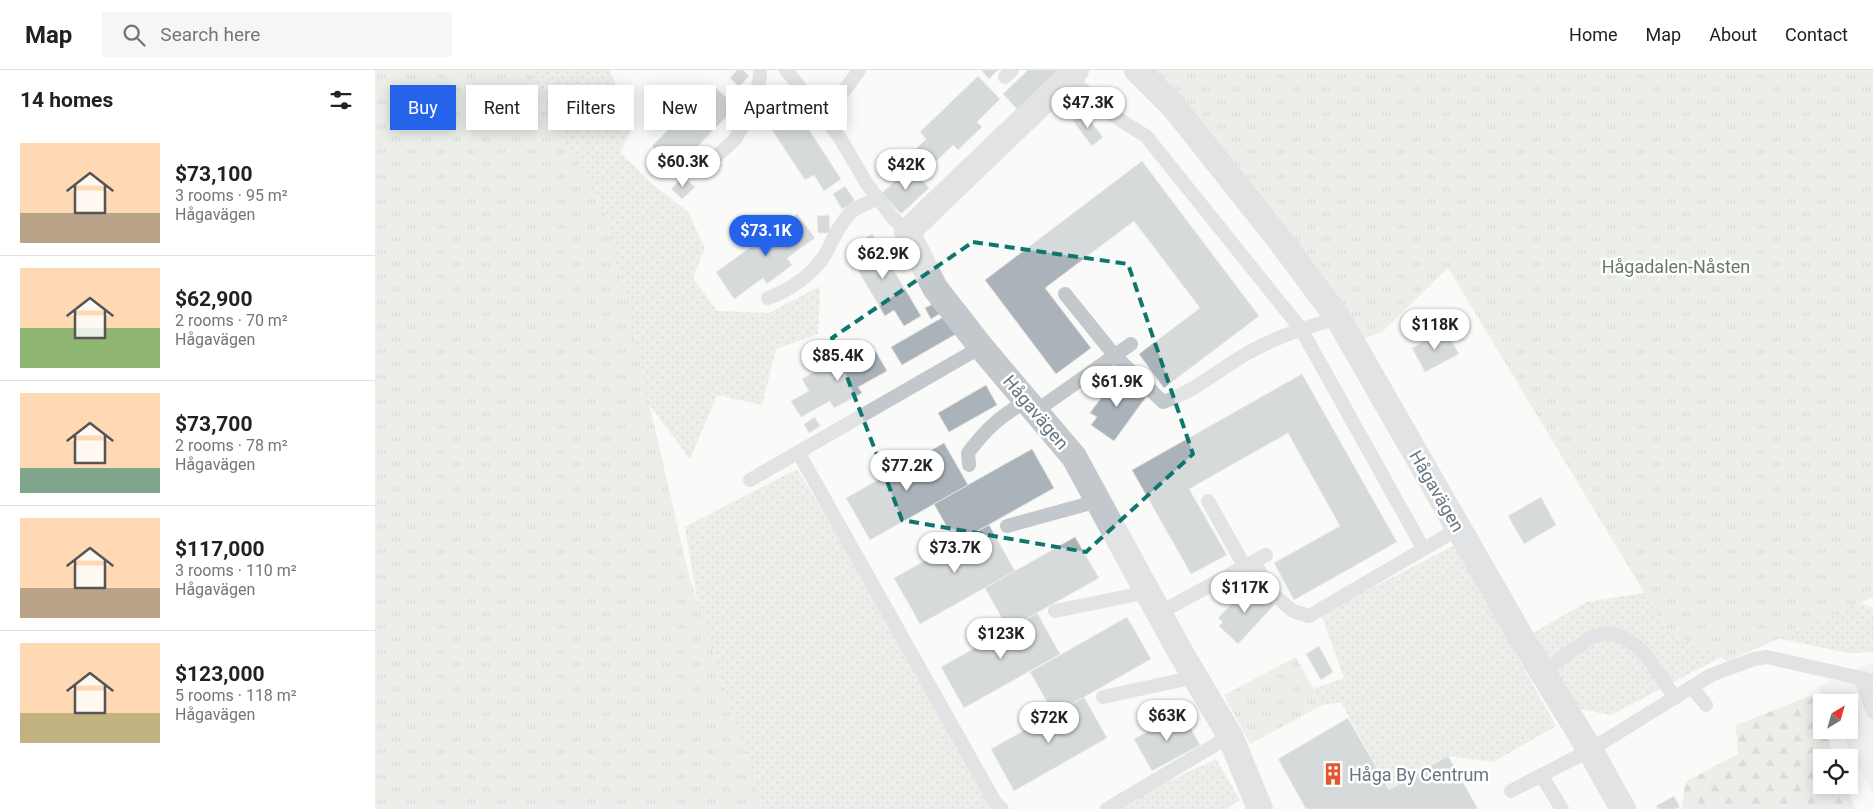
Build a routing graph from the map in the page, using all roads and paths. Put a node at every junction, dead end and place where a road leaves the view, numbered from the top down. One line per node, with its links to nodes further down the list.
1 (760, 70): 9 (lane)
2 (786, 70): 6 (lane)
3 (859, 70): 7 (lane)
4 (1137, 70): 14 (street, Hågavägen)
5 (1073, 73): 11 (street); 15 (lane)
6 (798, 85)
7 (847, 87)
8 (834, 130): 10 (lane)
9 (701, 171)
10 (878, 198): 11 (lane); 13 (lane)
11 (907, 232): 17 (street, Hågavägen)
12 (1065, 294): 18 (lane)
13 (768, 298)
14 (1338, 318): 15 (lane); 26 (street, Hågavägen)
15 (1301, 329): 18 (lane); 27 (lane)
16 (1131, 344): 18 (lane)
17 (981, 347): 19 (street, Hågavägen); 20 (lane)
18 (1115, 356): 19 (lane)
19 (1031, 406): 21 (lane); 23 (street, Hågavägen)
20 (799, 452): 22 (lane); 43 (lane)
21 (969, 465)
22 (750, 480)
23 (1098, 501): 25 (lane); 29 (street, Hågavägen)
24 (1209, 501): 28 (lane)
25 (1007, 526)
26 (1458, 529): 27 (lane); 31 (street, Hågavägen)
27 (1423, 548): 28 (lane)
28 (1255, 561): 29 (lane)
29 (1154, 603): 30 (lane); 32 (street, Hågavägen)
30 (1055, 610)
31 (1544, 676): 36 (lane); 40 (street, Hågavägen)
32 (1195, 678): 35 (lane); 39 (street, Hågavägen)
33 (1867, 679): 34 (lane); 38 (lane)
34 (1692, 687): 36 (lane); 37 (lane)
35 (1103, 697)
36 (1675, 698): 40 (lane)
37 (1707, 705)
38 (1873, 712)
39 (1230, 736): 44 (lane); 45 (street, Hågavägen)
40 (1590, 750): 41 (lane); 47 (street, Hågavägen)
41 (1541, 775): 42 (lane); 46 (lane)
42 (1511, 791)
43 (1002, 809)
44 (1107, 809)
45 (1260, 809)
46 (1562, 809)
47 (1623, 809)

